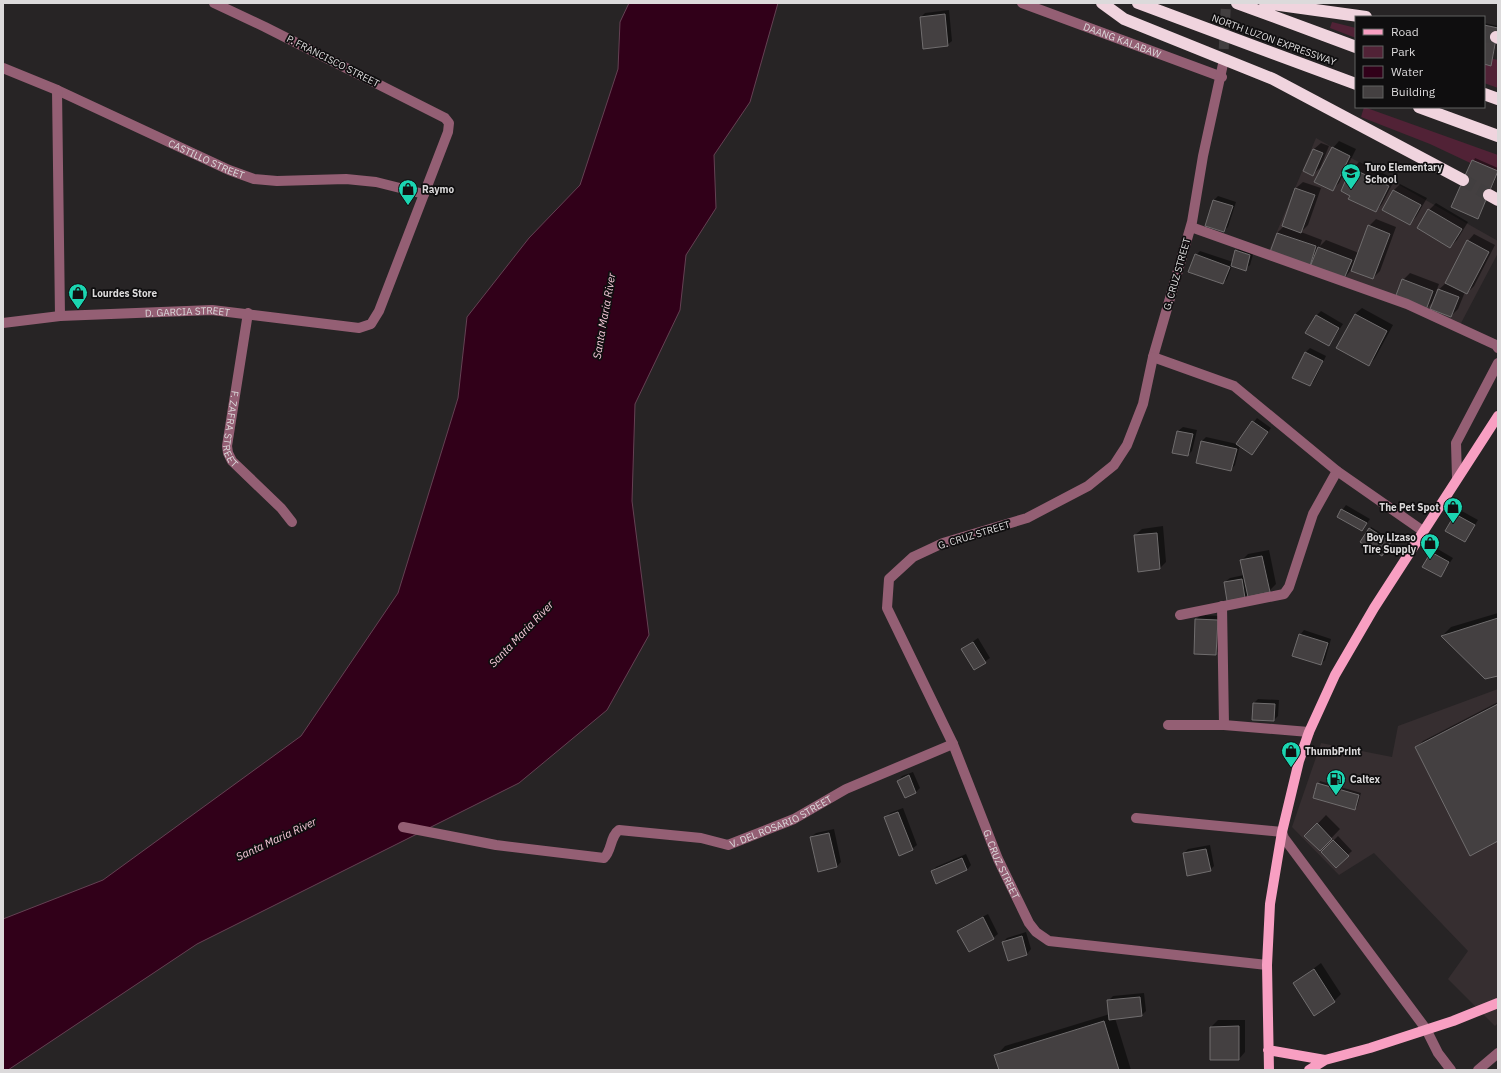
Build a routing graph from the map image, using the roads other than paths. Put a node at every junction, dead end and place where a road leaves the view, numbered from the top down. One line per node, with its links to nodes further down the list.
1 (214, 3): 19 (street, P. FRANCISCO STREET)
2 (1022, 3): 11 (street, DAANG KALABAW)
3 (1102, 3): 18 (highway)
4 (1138, 3): 12 (highway, NORTH LUZON EXPRESSWAY)
5 (1237, 3): 8 (highway)
6 (1265, 3): 7 (highway)
7 (1359, 16)
8 (1355, 47)
9 (1224, 64): 11 (street, G. CRUZ STREET)
10 (3, 68): 13 (street, CASTILLO STREET)
11 (1222, 77): 20 (street, G. CRUZ STREET)
12 (1355, 84)
13 (57, 90): 19 (street, CASTILLO STREET); 22 (street)
14 (1485, 94): 15 (highway)
15 (1498, 99)
16 (1422, 108): 17 (highway)
17 (1498, 136)
18 (1463, 180)
19 (424, 194): 21 (street, D. GARCIA STREET)
20 (1191, 227): 24 (street); 25 (street, G. CRUZ STREET)
21 (248, 313): 22 (street, D. GARCIA STREET); 30 (street, F. ZAFRA STREET)
22 (60, 316): 23 (street, D. GARCIA STREET)
23 (3, 324)
24 (1498, 348)
25 (1153, 357): 28 (street); 37 (street, G. CRUZ STREET)
26 (1498, 363): 29 (street)
27 (1498, 416): 29 (main road)
28 (1337, 471): 31 (street); 32 (street)
29 (1457, 478): 31 (main road)
30 (292, 522)
31 (1424, 530): 36 (main road)
32 (1222, 606): 33 (street); 35 (street)
33 (1180, 615)
34 (1168, 725): 35 (street)
35 (1224, 725): 36 (street)
36 (1309, 732): 40 (main road)
37 (954, 744): 39 (street, V. DEL ROSARIO STREET); 41 (street, G. CRUZ STREET)
38 (1136, 818): 40 (street)
39 (403, 827)
40 (1282, 832): 41 (main road); 43 (street)
41 (1267, 965): 44 (main road)
42 (1498, 1003): 43 (main road)
43 (1426, 1029): 46 (main road); 49 (street)
44 (1268, 1050): 46 (main road); 47 (main road)
45 (1498, 1053): 50 (street)
46 (1325, 1060): 48 (main road)
47 (1269, 1070)
48 (1309, 1070)
49 (1451, 1070)
50 (1478, 1070)

